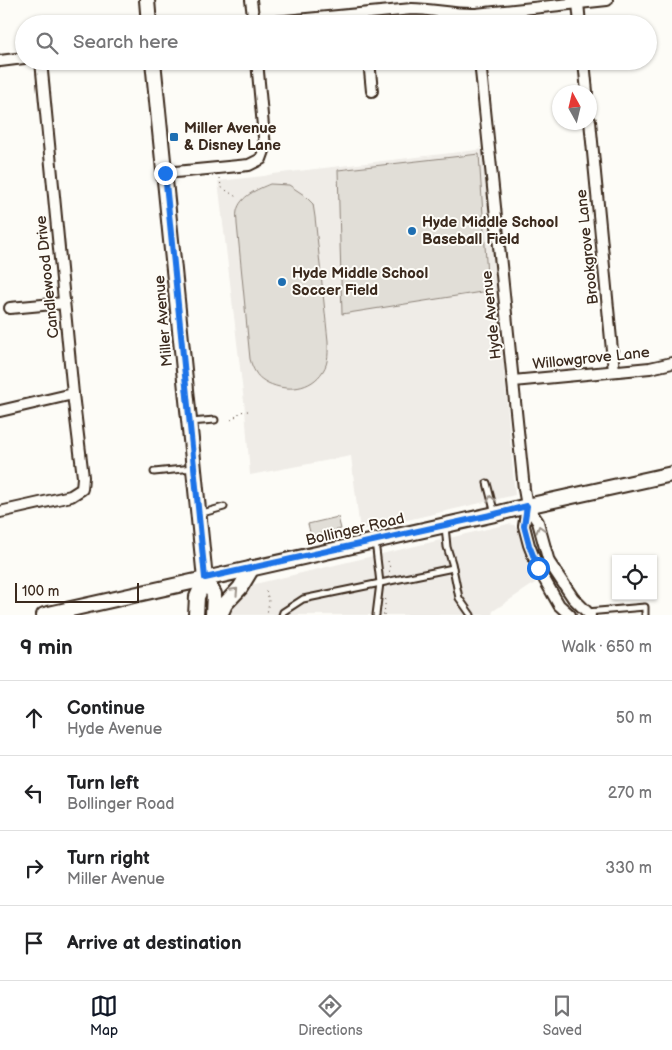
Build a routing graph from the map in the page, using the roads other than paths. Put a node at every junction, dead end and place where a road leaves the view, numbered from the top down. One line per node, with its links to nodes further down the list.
1 (147, 0): 5 (main road)
2 (251, 0): 6 (street)
3 (607, 0): 4 (street)
4 (578, 3): 9 (street); 10 (street)
5 (149, 15)
6 (253, 15)
7 (386, 15): 8 (street)
8 (461, 15)
9 (502, 15)
10 (579, 15)
11 (15, 59): 12 (street)
12 (0, 60)
13 (42, 70): 23 (street, Candlewood Drive)
14 (154, 70): 22 (main road, Miller Avenue)
15 (258, 70): 22 (street)
16 (370, 70): 20 (street)
17 (481, 70): 27 (street, Hyde Avenue)
18 (585, 70): 19 (street)
19 (586, 85)
20 (372, 92)
21 (591, 130): 26 (street, Brookgrove Lane)
22 (165, 173): 31 (main road, Miller Avenue)
23 (64, 303): 24 (street); 28 (street, Candlewood Drive)
24 (10, 308)
25 (672, 363): 26 (street, Willowgrove Lane)
26 (614, 371): 27 (street, Willowgrove Lane)
27 (513, 381): 36 (street, Hyde Avenue)
28 (73, 394): 29 (street); 38 (street, Candlewood Drive)
29 (0, 411)
30 (215, 420): 31 (lane)
31 (189, 422): 32 (main road, Miller Avenue)
32 (194, 468): 33 (lane); 40 (main road, Miller Avenue)
33 (154, 472)
34 (672, 474): 36 (main road, Bollinger Road)
35 (487, 483): 39 (lane, one-way to 35)
36 (527, 506): 39 (main road, Bollinger Road); 47 (street, Hyde Avenue, one-way to 36); 55 (street, Hyde Avenue)
37 (224, 507): 40 (lane)
38 (0, 512)
39 (495, 514): 41 (main road, Bollinger Road)
40 (199, 515): 45 (main road, Miller Avenue)
41 (444, 526): 42 (main road, Bollinger Road); 44 (lane)
42 (375, 541): 43 (main road, Bollinger Road); 46 (lane)
43 (252, 568): 45 (main road, Bollinger Road); 51 (main road, one-way to 43)
44 (453, 568): 46 (lane); 54 (lane)
45 (205, 578): 48 (main road, Bollinger Road); 49 (main road, Miller Avenue); 50 (main road, Miller Avenue)
46 (380, 583): 52 (lane); 53 (lane)
47 (587, 614): 56 (lane)
48 (44, 615)
49 (196, 615)
50 (213, 615)
51 (220, 615)
52 (282, 615)
53 (376, 615)
54 (471, 615)
55 (570, 615)
56 (645, 615)

